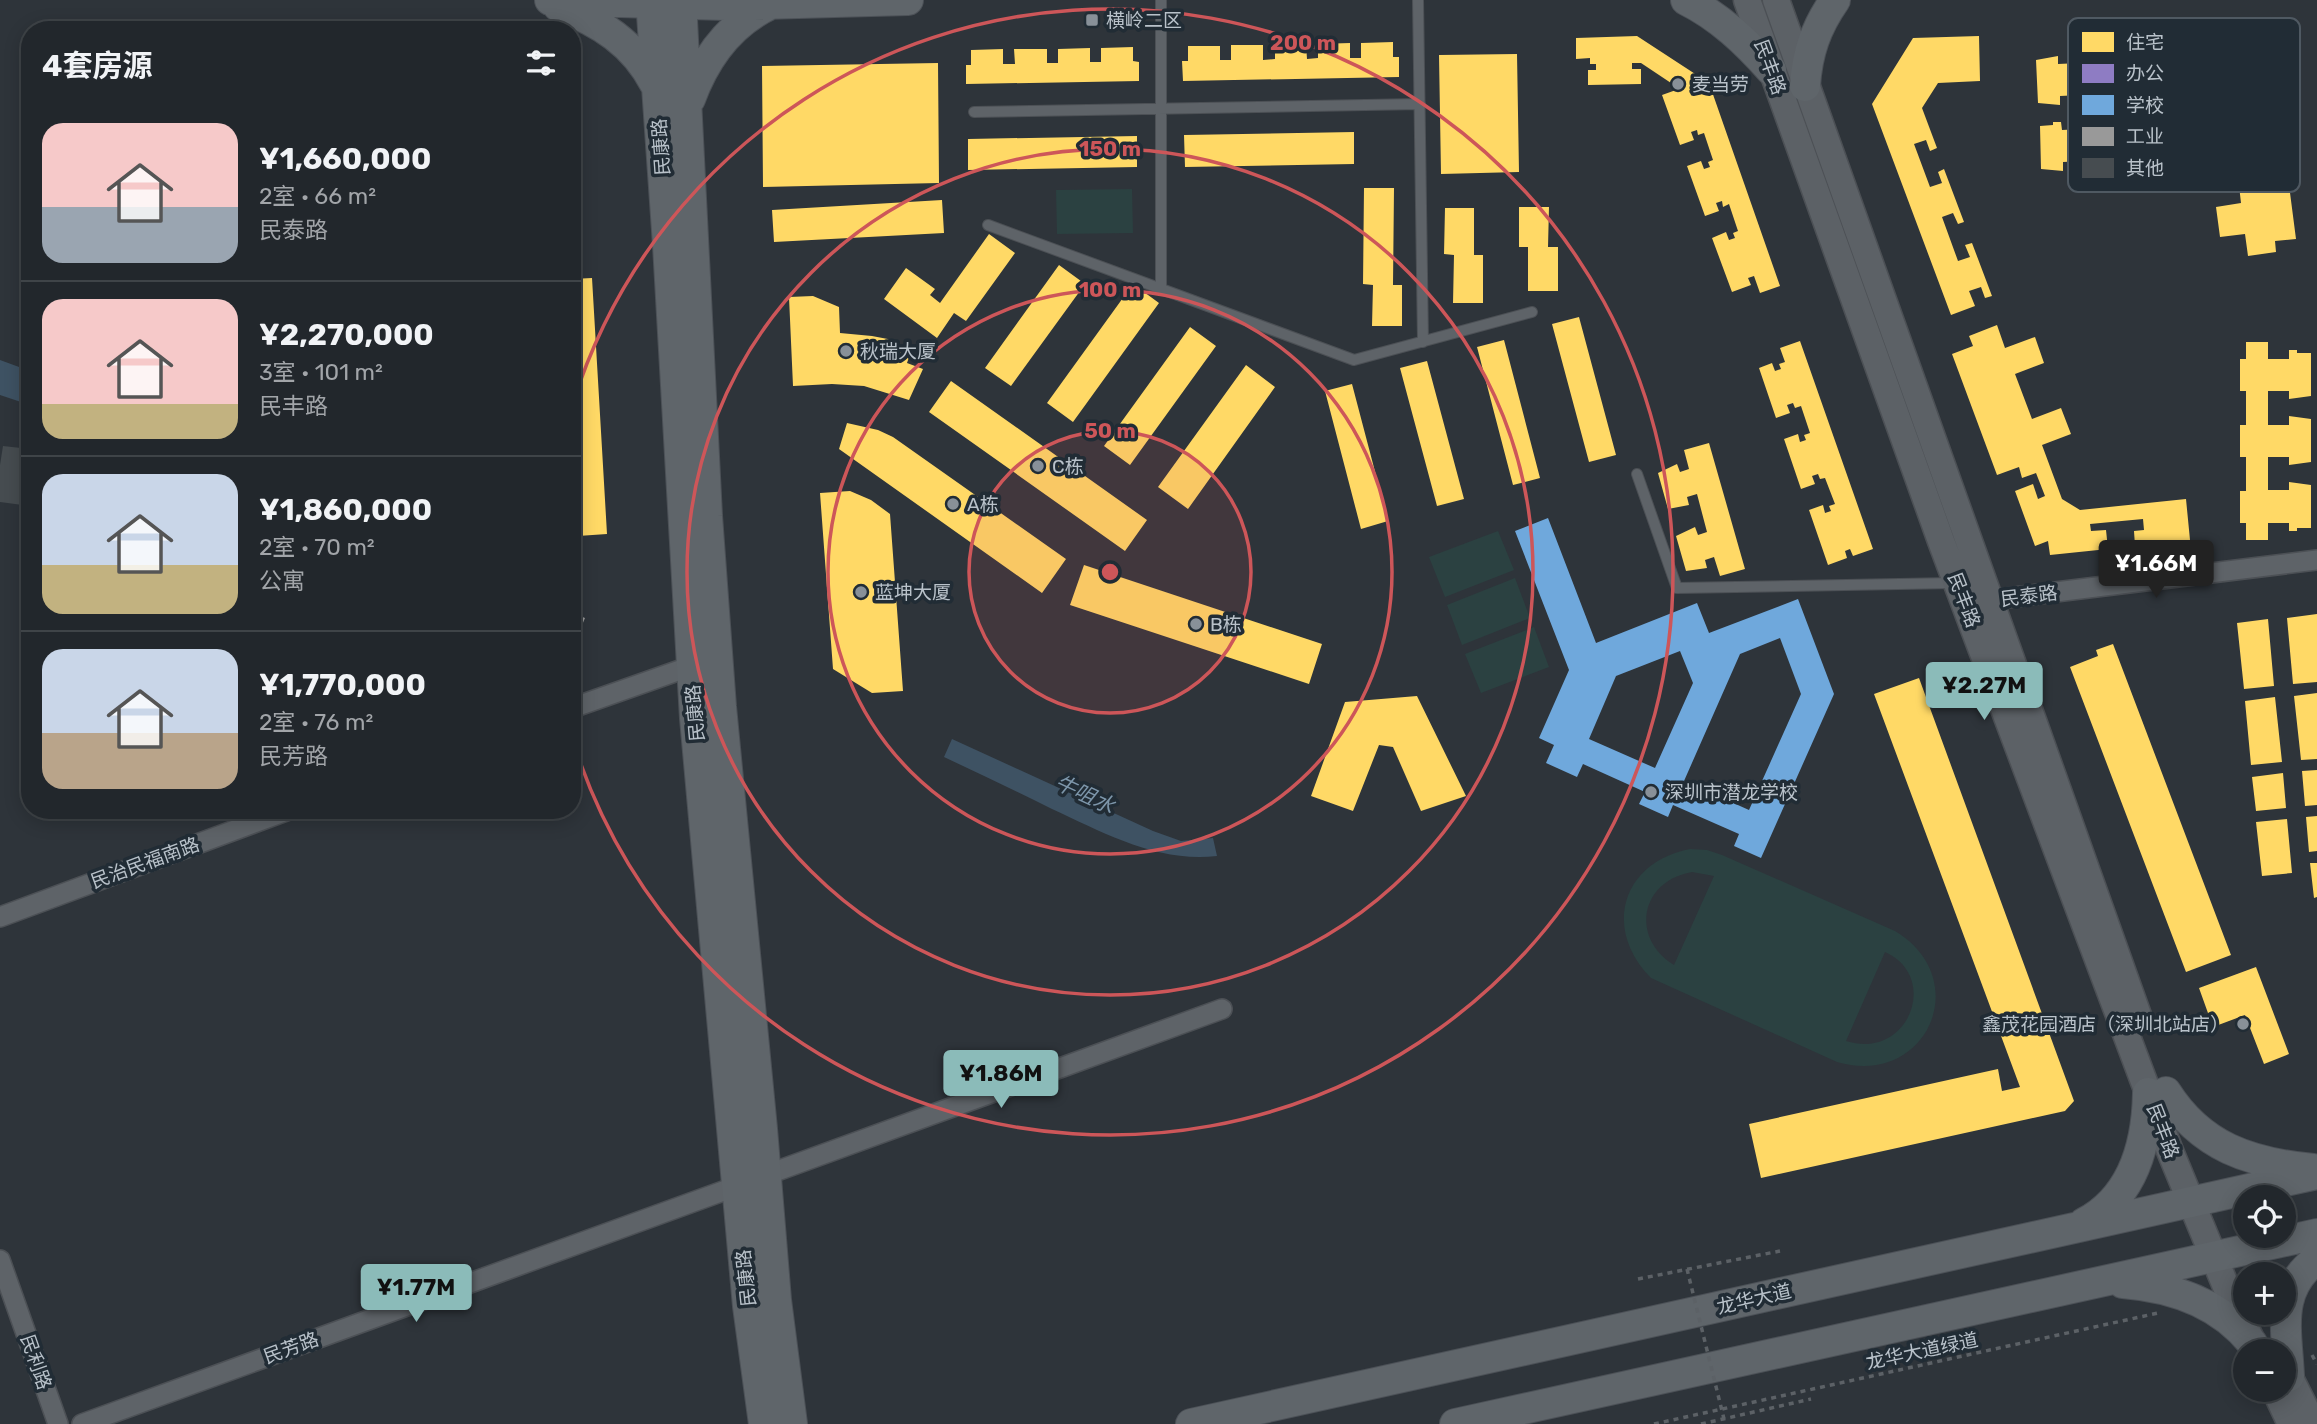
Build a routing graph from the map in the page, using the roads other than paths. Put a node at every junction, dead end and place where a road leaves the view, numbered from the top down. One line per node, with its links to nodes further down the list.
1 (534, 0): 15 (main road)
2 (550, 0): 10 (main road)
3 (908, 0): 12 (main road)
4 (1161, 0): 18 (lane)
5 (1418, 0): 16 (lane)
6 (1686, 0): 13 (main road)
7 (1747, 0): 13 (main road, 民丰路)
8 (1776, 0): 14 (main road, 民丰路)
9 (1835, 0): 14 (main road)
10 (651, 2): 11 (main road); 15 (main road, 民康路)
11 (681, 2): 12 (main road); 17 (main road, 民康路)
12 (773, 3): 17 (main road)
13 (1771, 69): 26 (main road, 民丰路)
14 (1805, 86): 27 (main road, 民丰路)
15 (657, 89): 28 (main road, 民康路)
16 (1420, 104): 18 (lane); 23 (lane)
17 (688, 106): 28 (main road, 民康路)
18 (1161, 108): 19 (lane); 21 (lane)
19 (974, 112)
20 (988, 225): 21 (lane)
21 (1161, 289): 23 (lane)
22 (1532, 312): 23 (lane)
23 (1423, 342)
24 (1636, 474): 26 (lane)
25 (2317, 560): 27 (street, 民泰路)
26 (1957, 582): 33 (main road, 民丰路)
27 (1990, 600): 33 (main road, 民丰路)
28 (704, 661): 29 (street); 35 (main road, 民康路); 36 (main road, 民康路)
29 (581, 705)
30 (264, 819): 31 (street, 民治民福南路)
31 (0, 916)
32 (1222, 1009): 35 (street)
33 (2157, 1092): 34 (main road); 37 (main road, 民丰路); 38 (main road)
34 (2317, 1172): 37 (main road, 龙华大道)
35 (766, 1175): 50 (main road, 民康路)
36 (737, 1186): 50 (main road, 民康路); 52 (street, 民芳路)
37 (2200, 1200): 38 (main road, 龙华大道); 40 (main road, 民丰路)
38 (2073, 1228): 55 (main road, 龙华大道)
39 (2317, 1234): 40 (main road)
40 (2223, 1255): 43 (main road, 民丰路); 44 (main road); 46 (main road, 民丰路)
41 (2317, 1259): 47 (main road)
42 (0, 1261): 51 (street, 民利路)
43 (2233, 1270)
44 (2098, 1282): 45 (main road); 56 (main road)
45 (2248, 1339)
46 (2261, 1339)
47 (2280, 1339)
48 (2296, 1399): 58 (main road, 民丰路)
49 (2284, 1402): 57 (main road, 民丰路)
50 (785, 1410): 53 (main road); 54 (main road, 民康路)
51 (58, 1424)
52 (82, 1424)
53 (750, 1424)
54 (764, 1424)
55 (1191, 1424)
56 (1455, 1424)
57 (2291, 1424)
58 (2313, 1424)

